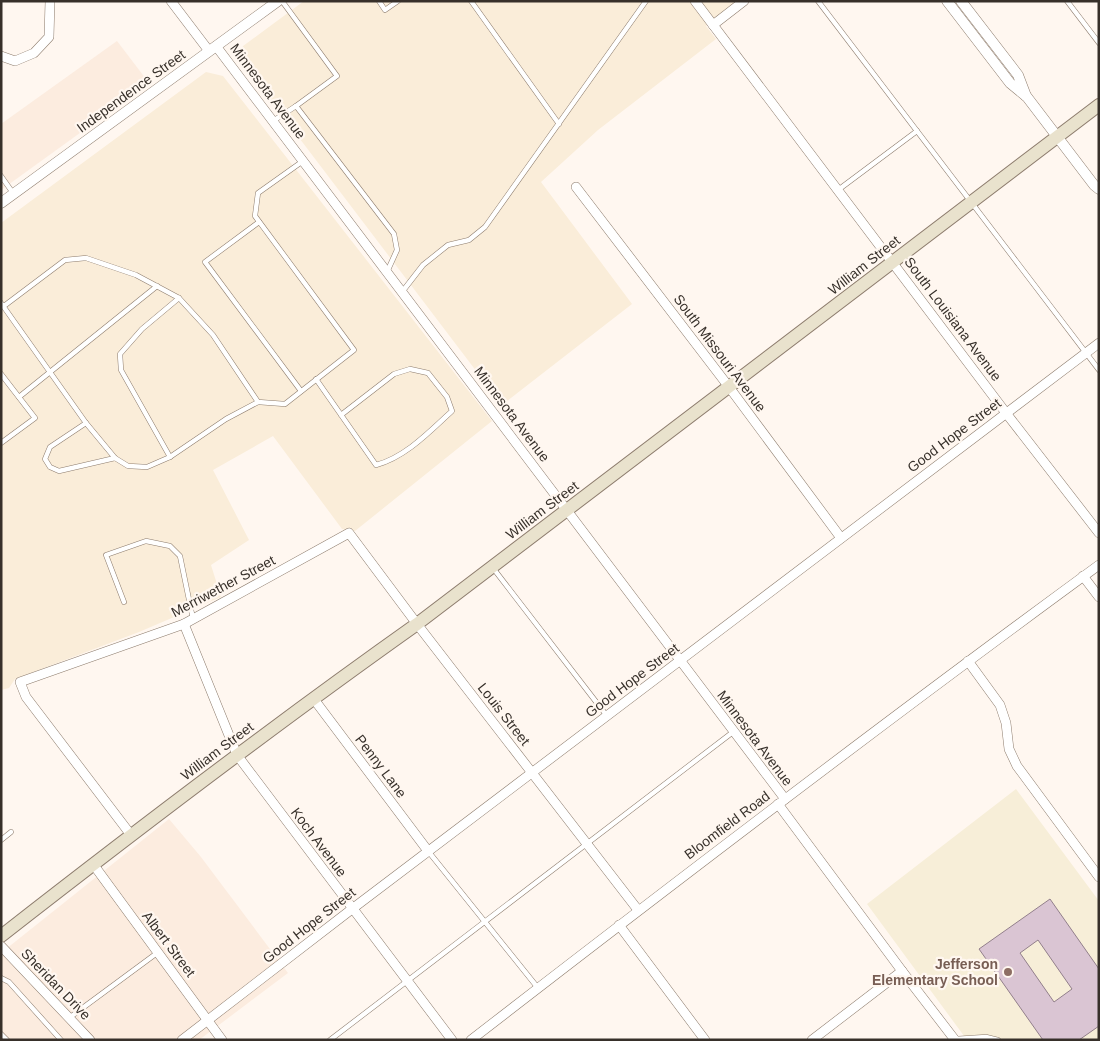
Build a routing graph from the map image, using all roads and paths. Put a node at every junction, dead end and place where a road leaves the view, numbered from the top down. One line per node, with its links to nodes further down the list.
1 (50, 1): 18 (street)
2 (171, 1): 17 (street, Minnesota Avenue)
3 (278, 1): 17 (street, Independence Street)
4 (282, 1): 21 (lane)
5 (379, 1): 6 (lane)
6 (398, 1)
7 (471, 1): 23 (lane)
8 (646, 1): 23 (lane)
9 (695, 1): 15 (street, South Louisiana Avenue)
10 (744, 1): 15 (street)
11 (818, 1): 24 (lane)
12 (947, 1): 19 (street)
13 (961, 1): 19 (street)
14 (1067, 1): 16 (lane)
15 (713, 25): 30 (street, South Louisiana Avenue)
16 (1099, 43)
17 (213, 49): 22 (street, Minnesota Avenue); 31 (street, Independence Street)
18 (1, 56)
19 (1027, 97): 25 (street)
20 (1099, 105): 25 (main road, William Street)
21 (296, 106): 22 (lane); 37 (lane)
22 (273, 121): 26 (street, Minnesota Avenue)
23 (559, 124): 39 (lane)
24 (917, 131): 30 (lane); 33 (lane)
25 (1057, 135): 29 (street); 33 (main road, William Street)
26 (303, 161): 35 (lane); 37 (street, Minnesota Avenue)
27 (1, 176): 31 (lane)
28 (576, 187): 48 (street, South Missouri Avenue)
29 (1096, 187): 32 (street)
30 (838, 190): 36 (street, South Louisiana Avenue)
31 (14, 194): 34 (street, Independence Street)
32 (1099, 199)
33 (970, 202): 36 (main road, William Street); 43 (lane)
34 (1, 203)
35 (259, 222): 47 (lane); 49 (lane)
36 (893, 262): 48 (main road, William Street); 52 (street, South Louisiana Avenue)
37 (387, 272): 39 (street, Minnesota Avenue)
38 (157, 286): 40 (lane); 41 (lane); 45 (lane)
39 (402, 292): 58 (street, Minnesota Avenue)
40 (179, 298): 51 (lane); 56 (lane)
41 (2, 304): 45 (lane)
42 (1099, 343): 43 (street, Good Hope Street)
43 (1086, 353): 44 (lane); 52 (street, Good Hope Street)
44 (1099, 370)
45 (51, 371): 50 (lane); 54 (lane)
46 (1, 374): 50 (lane)
47 (316, 379): 49 (lane); 53 (lane)
48 (729, 387): 58 (main road, William Street); 61 (street, South Missouri Avenue)
49 (301, 391): 51 (lane)
50 (19, 396): 55 (lane)
51 (258, 402): 56 (lane)
52 (1006, 413): 60 (street, South Louisiana Avenue); 61 (street, Good Hope Street)
53 (341, 414): 53 (lane)
54 (86, 423): 57 (lane); 57 (lane)
55 (1, 443)
56 (170, 457): 57 (lane)
57 (115, 458)
58 (567, 510): 63 (main road, William Street); 70 (street, Minnesota Avenue)
59 (349, 533): 67 (street, Merriwether Street); 69 (street, Louis Street)
60 (1099, 533)
61 (841, 538): 70 (street, Good Hope Street)
62 (1099, 565): 64 (street, Bloomfield Road)
63 (492, 566): 69 (main road, William Street); 73 (lane)
64 (1083, 576): 65 (street); 71 (street, Bloomfield Road)
65 (1099, 597)
66 (124, 602): 67 (lane)
67 (194, 619): 68 (street, Merriwether Street)
68 (184, 624): 75 (street, Koch Avenue); 79 (street, Merriwether Street)
69 (417, 624): 72 (main road, William Street); 76 (street, Louis Street)
70 (680, 661): 73 (street, Good Hope Street); 74 (street, Minnesota Avenue)
71 (968, 661): 77 (street, Bloomfield Road); 84 (street)
72 (313, 698): 75 (main road, William Street); 82 (street, Penny Lane)
73 (606, 716): 76 (street, Good Hope Street)
74 (733, 732): 77 (street, Minnesota Avenue); 81 (lane)
75 (237, 755): 79 (main road, William Street); 85 (street, Koch Avenue)
76 (532, 772): 81 (street, Louis Street); 82 (street, Good Hope Street)
77 (781, 802): 86 (street, Bloomfield Road); 92 (street, Minnesota Avenue)
78 (10, 832): 80 (lane)
79 (131, 835): 83 (main road, William Street)
80 (1, 840)
81 (587, 844): 86 (street, Louis Street); 87 (lane)
82 (428, 851): 85 (street, Good Hope Street); 87 (lane)
83 (93, 864): 89 (main road, William Street); 91 (street, Albert Street)
84 (1099, 877)
85 (352, 908): 94 (street, Koch Avenue); 97 (street, Good Hope Street)
86 (638, 910): 88 (street, Bloomfield Road)
87 (485, 921): 94 (lane); 95 (lane)
88 (619, 925): 95 (street, Bloomfield Road); 107 (street)
89 (1, 936)
90 (1, 946): 96 (street, Sheridan Drive)
91 (158, 953): 96 (lane); 97 (street, Albert Street)
92 (902, 971): 108 (street); 109 (street, Minnesota Avenue)
93 (1, 978): 100 (lane)
94 (407, 980): 104 (lane); 105 (street, Koch Avenue)
95 (538, 988): 106 (street, Bloomfield Road)
96 (70, 1018): 101 (street, Sheridan Drive)
97 (208, 1020): 102 (street, Good Hope Street); 103 (street, Albert Street)
98 (1, 1034): 99 (lane)
99 (7, 1040)
100 (61, 1040)
101 (90, 1040)
102 (182, 1040)
103 (222, 1040)
104 (330, 1040)
105 (452, 1040)
106 (471, 1040)
107 (705, 1040)
108 (812, 1040)
109 (955, 1040): 110 (lane)
110 (998, 1040)

